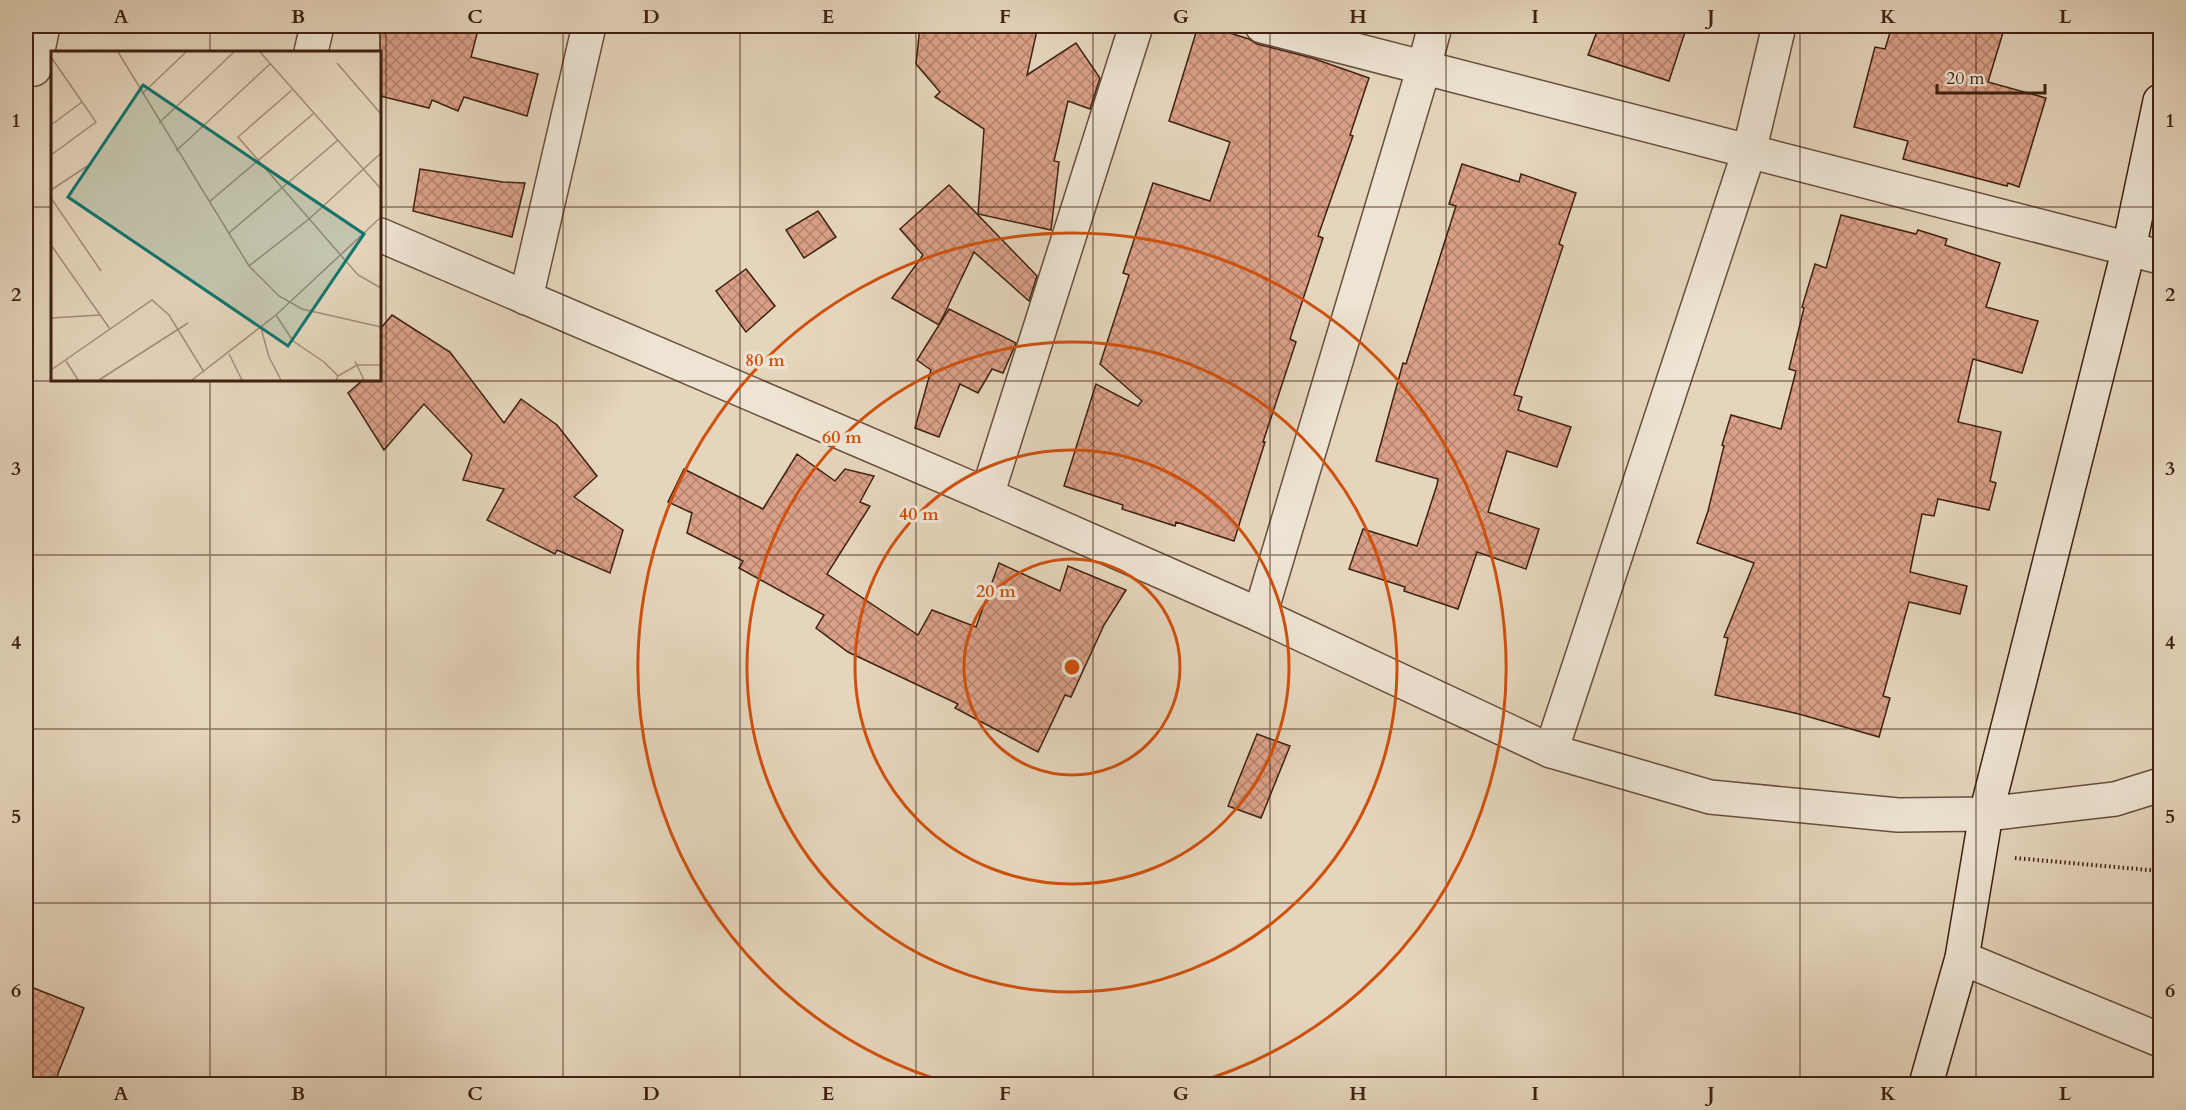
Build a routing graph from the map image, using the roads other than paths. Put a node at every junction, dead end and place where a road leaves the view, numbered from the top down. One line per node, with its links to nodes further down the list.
1 (43, 26): 10 (street)
2 (317, 26): 8 (street)
3 (589, 26): 16 (street)
4 (1136, 26): 17 (street)
5 (1262, 26): 9 (street)
6 (1435, 26): 9 (street)
7 (1779, 26): 12 (street)
8 (311, 51)
9 (1424, 67): 12 (street); 18 (street)
10 (37, 70)
11 (2160, 101): 14 (street)
12 (1749, 152): 14 (street); 19 (street)
13 (381, 235): 16 (street)
14 (2129, 248): 15 (street); 21 (street)
15 (2160, 256)
16 (526, 298): 17 (street)
17 (987, 495): 18 (street)
18 (1260, 615): 19 (street)
19 (1551, 751): 21 (street)
20 (2160, 785): 21 (street)
21 (1986, 813): 22 (street)
22 (1962, 958): 23 (street); 24 (street)
23 (2160, 1040)
24 (1926, 1084)

